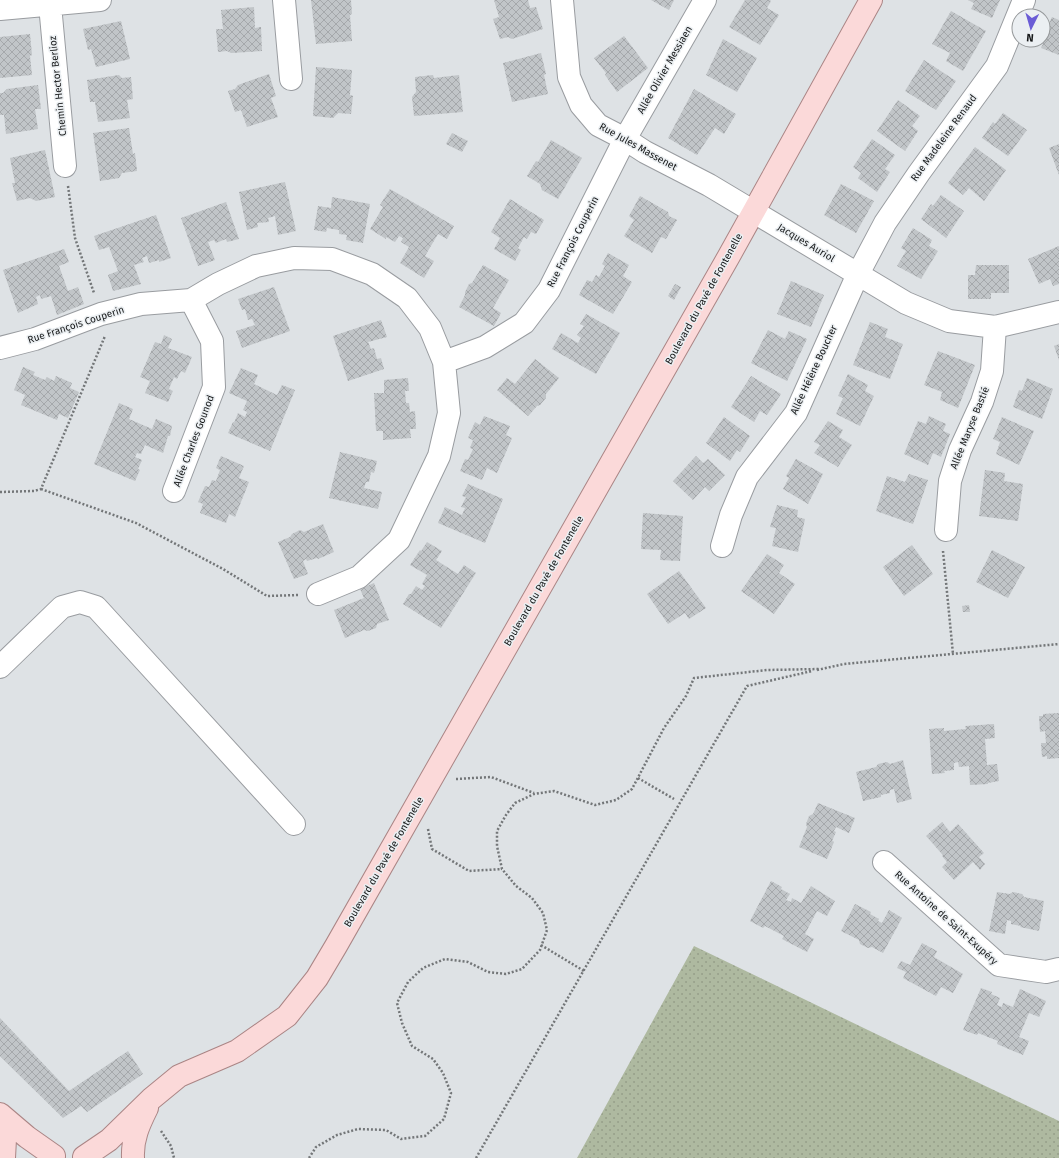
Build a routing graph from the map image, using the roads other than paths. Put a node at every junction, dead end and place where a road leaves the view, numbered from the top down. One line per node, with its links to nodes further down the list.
1 (100, 0): 7 (street)
2 (284, 0): 9 (street)
3 (562, 0): 10 (street, Rue Jules Massenet)
4 (705, 0): 10 (street, Allée Olivier Messiaen)
5 (871, 0): 12 (main road, Boulevard du Pavé de Fontenelle)
6 (1024, 0): 13 (street, Rue Madeleine Renaud)
7 (50, 5): 8 (street); 11 (street, Chemin Hector Berlioz)
8 (0, 10)
9 (291, 79)
10 (625, 139): 12 (street, Rue Jules Massenet); 18 (street, Rue François Couperin)
11 (66, 166)
12 (753, 212): 13 (street, Jacques Auriol); 27 (main road, Boulevard du Pavé de Fontenelle)
13 (858, 274): 16 (street, Jacques Auriol); 21 (street, Allée Hélène Boucher)
14 (191, 300): 17 (street, Rue François Couperin); 18 (street, Rue François Couperin); 19 (street, Allée Charles Gounod)
15 (1059, 312): 16 (street)
16 (995, 327): 20 (street, Allée Maryse Bastié)
17 (0, 348)
18 (444, 362): 22 (street)
19 (174, 491)
20 (946, 530)
21 (722, 546)
22 (318, 594)
23 (0, 667): 24 (street)
24 (294, 824)
25 (884, 862): 26 (street, Rue Antoine de Saint-Exupéry)
26 (1059, 969)
27 (151, 1099): 31 (main road, Boulevard du Pavé de Fontenelle); 33 (main road, Boulevard du Pavé de Fontenelle)
28 (0, 1114): 30 (main road)
29 (0, 1128): 32 (main road)
30 (50, 1157): 31 (main road)
31 (85, 1157)
32 (4, 1158)
33 (133, 1158)

